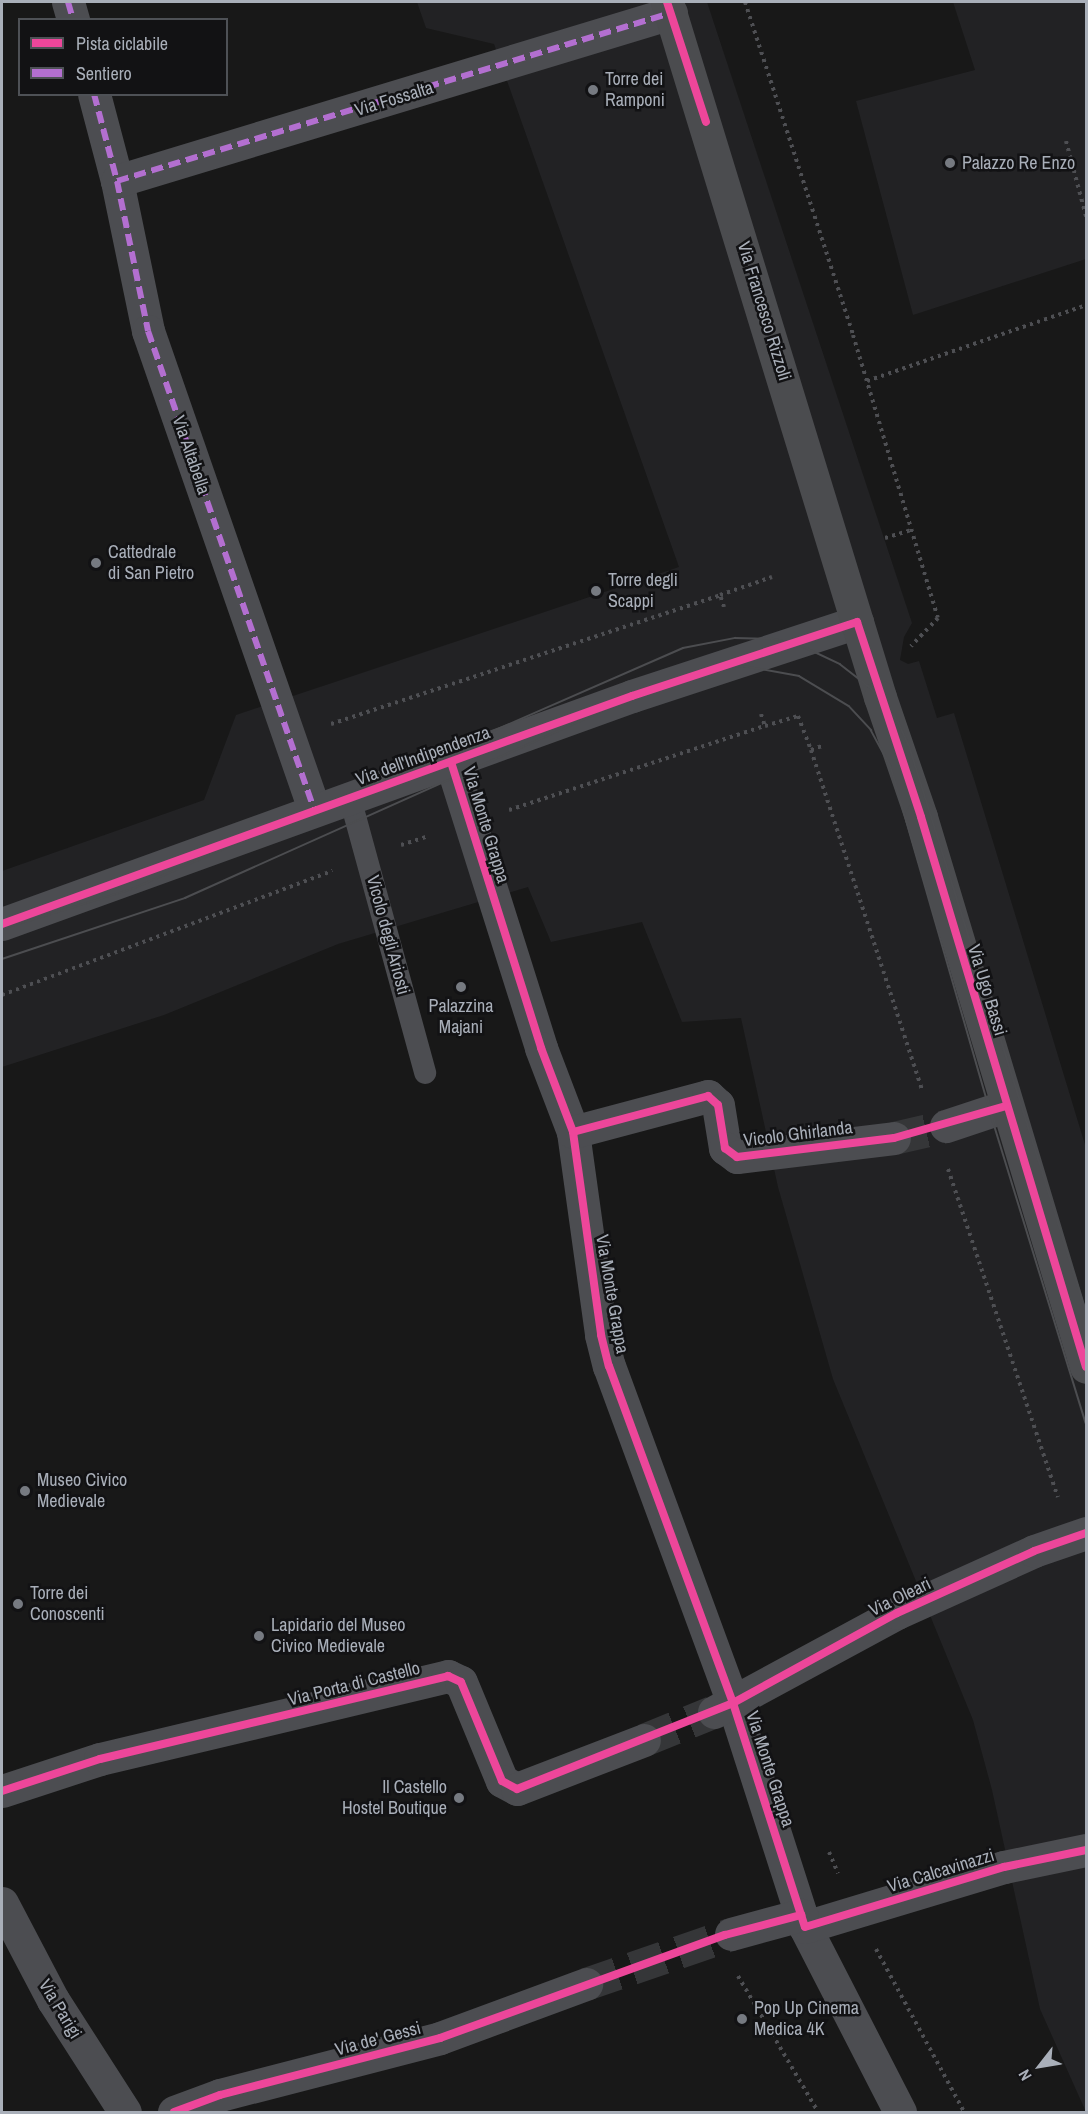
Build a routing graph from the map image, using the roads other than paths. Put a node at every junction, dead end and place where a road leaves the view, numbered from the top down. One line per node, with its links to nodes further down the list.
1 (68, 2): 3 (street)
2 (669, 7): 5 (street, Via Fossalta); 6 (street, Via Francesco Rizzoli)
3 (72, 18)
4 (95, 96): 5 (street, Via Altabella)
5 (117, 181): 9 (street, Via Altabella)
6 (857, 622): 7 (street, Via dell'Indipendenza); 12 (street, Via Ugo Bassi)
7 (451, 762): 8 (street, Via dell'Indipendenza); 14 (street, Via Monte Grappa)
8 (350, 798): 9 (street, Via dell'Indipendenza); 11 (lane, Vicolo degli Ariosti)
9 (314, 809): 10 (street, Via dell'Indipendenza)
10 (2, 924)
11 (425, 1073)
12 (1006, 1106): 13 (street); 16 (street, Via Ugo Bassi)
13 (946, 1126)
14 (573, 1132): 15 (street, Vicolo Ghirlanda); 18 (street, Via Monte Grappa)
15 (894, 1138)
16 (1086, 1367)
17 (1086, 1533): 18 (street, Via Oleari)
18 (723, 1708): 23 (street, Via Monte Grappa)
19 (644, 1740): 20 (street, Via Porta di Castello)
20 (2, 1791)
21 (1086, 1850): 23 (street, Via Calcavinazzi)
22 (2, 1903): 26 (street, Via Parigi)
23 (803, 1921): 24 (street); 28 (street, Via Monte Grappa)
24 (730, 1934)
25 (586, 1984): 27 (street, Via de' Gessi)
26 (124, 2112)
27 (174, 2112)
28 (900, 2112)

